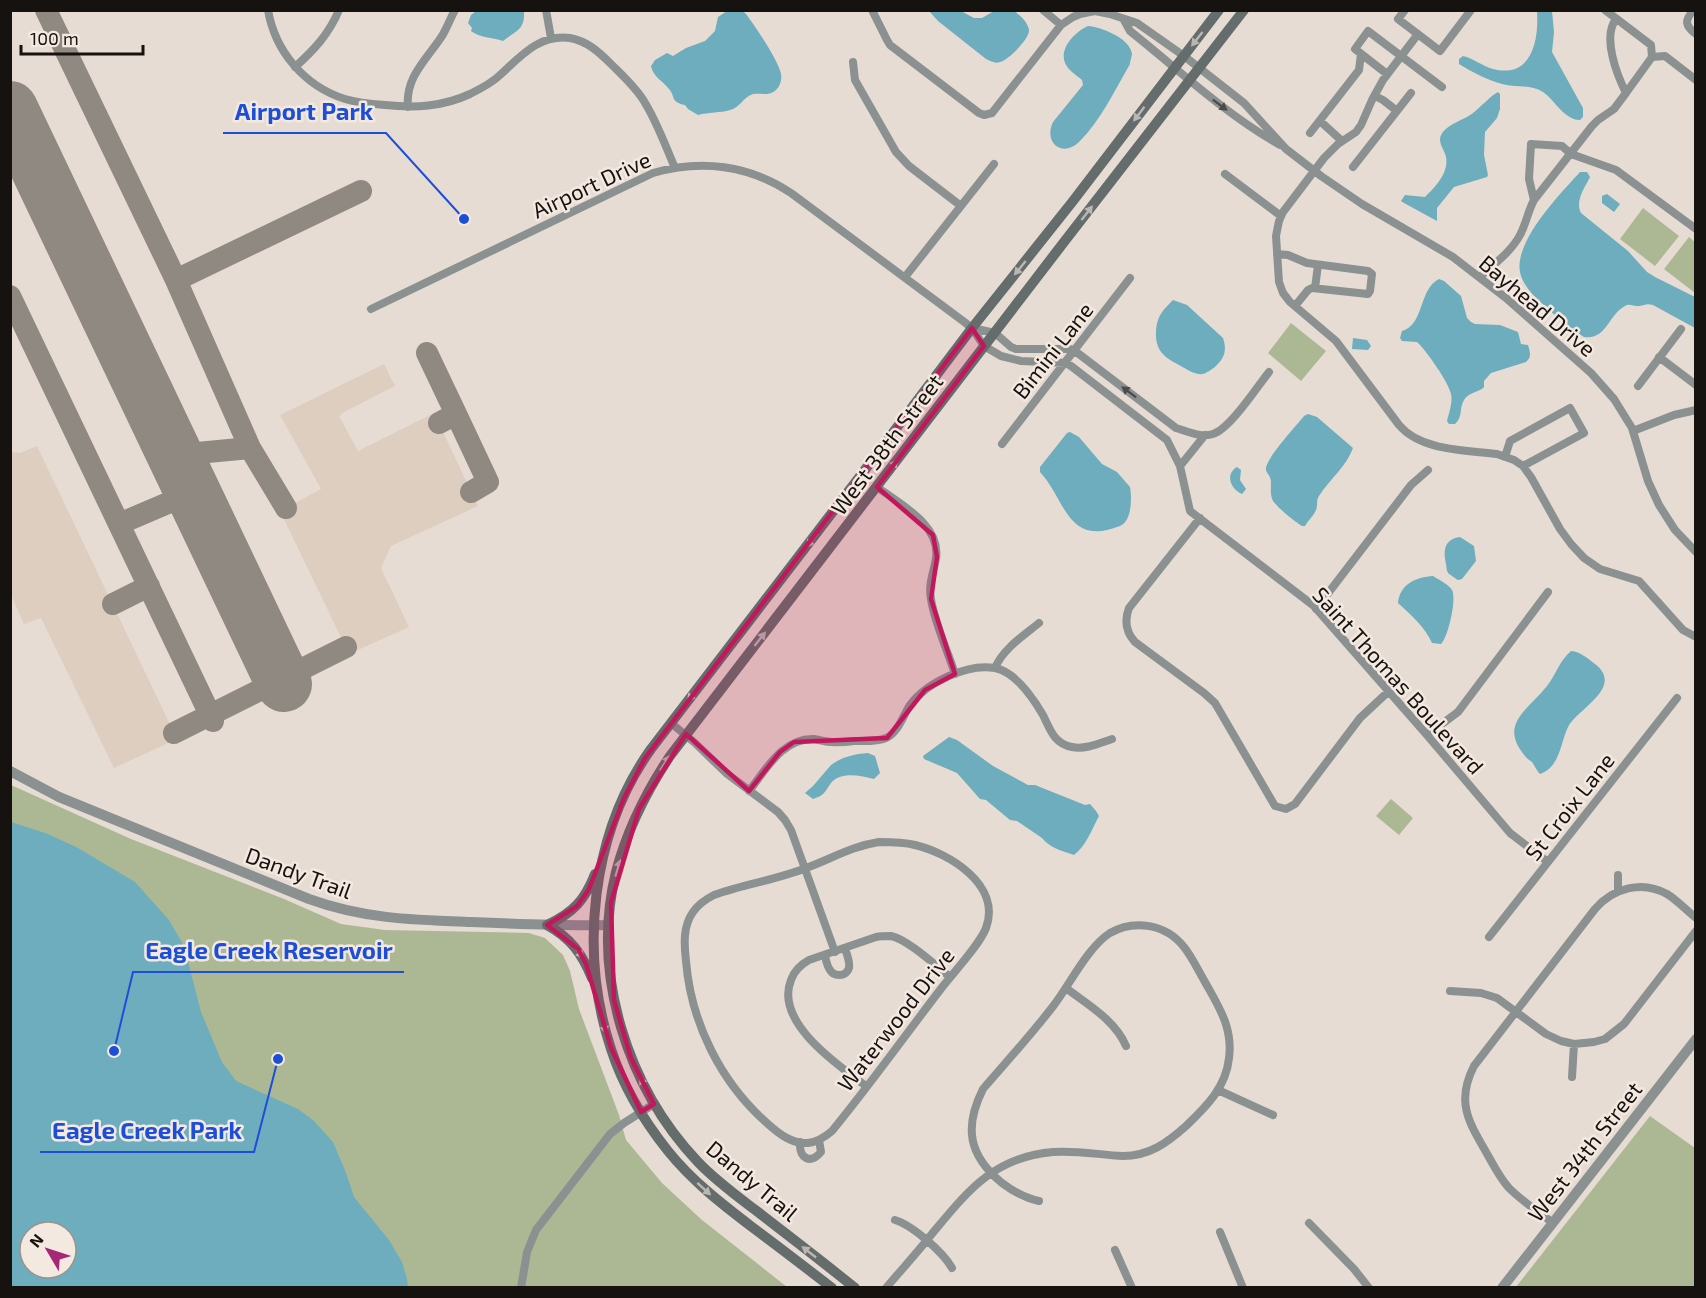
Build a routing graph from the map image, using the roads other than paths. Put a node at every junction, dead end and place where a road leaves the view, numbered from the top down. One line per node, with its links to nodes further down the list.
1 (268, 10): 24 (street)
2 (339, 10): 24 (street)
3 (455, 10): 34 (street)
4 (546, 10): 18 (street)
5 (872, 10): 15 (street)
6 (1043, 10): 15 (street)
7 (1219, 10): 20 (main road, West 38th Street, one-way to 20)
8 (1244, 10): 26 (main road, West 38th Street)
9 (1405, 10): 16 (street)
10 (1471, 10): 16 (street)
11 (1605, 10): 13 (street)
12 (1694, 10): 17 (street)
13 (1616, 19): 22 (street); 32 (street)
14 (1124, 20): 15 (street, Bayhead Drive); 20 (street, Bayhead Drive); 25 (street, Bayhead Drive)
15 (1061, 25)
16 (1418, 34): 21 (street)
17 (1695, 34)
18 (551, 38): 34 (street); 43 (street)
19 (1361, 54): 21 (street); 27 (street); 36 (street)
20 (1184, 56): 25 (main road, West 38th Street); 26 (street, Bayhead Drive)
21 (1401, 56): 27 (street); 30 (street)
22 (1652, 57): 28 (street); 32 (street)
23 (853, 62): 47 (street)
24 (295, 67): 34 (street)
25 (1175, 68): 29 (street, Bayhead Drive); 58 (main road, West 38th Street, one-way to 58)
26 (1199, 69): 29 (main road, West 38th Street); 39 (street, Bayhead Drive)
27 (1387, 74): 33 (street)
28 (1695, 80)
29 (1190, 81): 39 (street, Bayhead Drive, one-way to 39); 60 (main road, West 38th Street, one-way to 29)
30 (1442, 87)
31 (1411, 93): 35 (street)
32 (1626, 93): 40 (street)
33 (1375, 96): 35 (street); 38 (street)
34 (408, 107)
35 (1397, 111): 42 (street)
36 (1320, 121): 37 (street); 38 (street)
37 (1310, 133)
38 (1342, 141): 44 (street)
39 (1286, 149): 44 (street, Bayhead Drive)
40 (1571, 154): 46 (street); 46 (street); 49 (street)
41 (994, 164): 47 (street)
42 (1353, 167)
43 (675, 168): 52 (street, Airport Drive); 57 (street, Airport Drive)
44 (1314, 170): 48 (street); 53 (street, Bayhead Drive)
45 (1225, 174): 48 (street)
46 (1534, 200): 53 (street)
47 (961, 206): 52 (street)
48 (1281, 216): 50 (street)
49 (1695, 229)
50 (1277, 255): 51 (street); 56 (street)
51 (1318, 265): 55 (street); 55 (street)
52 (905, 277): 58 (street, Airport Drive)
53 (1480, 277): 70 (street, Bayhead Drive)
54 (1130, 278): 62 (street, Bimini Lane)
55 (1315, 288): 56 (street)
56 (1295, 306): 74 (street)
57 (371, 309)
58 (972, 328): 60 (street); 61 (street); 89 (main road, West 38th Street, one-way to 89)
59 (1681, 329): 63 (street)
60 (995, 333): 61 (main road, West 38th Street); 62 (street)
61 (984, 346): 64 (street); 78 (main road, West 38th Street, one-way to 61)
62 (1075, 351): 64 (street, Bimini Lane); 69 (street, one-way to 62)
63 (1659, 357): 66 (street); 67 (street)
64 (1066, 363): 72 (street, Saint Thomas Boulevard); 73 (street, Bimini Lane)
65 (1269, 372): 71 (street)
66 (1695, 385)
67 (1638, 386)
68 (1695, 410): 70 (street)
69 (1176, 428): 71 (street); 72 (street)
70 (1633, 431): 80 (street, Bayhead Drive)
71 (1205, 435): 75 (street)
72 (1167, 440): 75 (street, Saint Thomas Boulevard)
73 (1002, 444)
74 (1505, 456): 76 (street); 76 (street)
75 (1180, 466): 79 (street, Saint Thomas Boulevard)
76 (1523, 466): 84 (street)
77 (1428, 470): 82 (street)
78 (877, 487): 86 (street); 90 (main road, West 38th Street, one-way to 78)
79 (1200, 518): 82 (street, Saint Thomas Boulevard); 87 (street)
80 (1695, 552)
81 (1548, 592): 91 (street)
82 (1316, 609): 87 (street, Saint Thomas Boulevard)
83 (1039, 623): 85 (street)
84 (1695, 637)
85 (995, 668): 86 (street); 92 (street)
86 (955, 674): 94 (street)
87 (1389, 691): 91 (street, Saint Thomas Boulevard)
88 (1677, 698): 96 (street, St Croix Lane)
89 (671, 723): 90 (street); 95 (main road, West 38th Street)
90 (686, 735): 94 (street); 102 (main road, West 38th Street, one-way to 90)
91 (1427, 735): 96 (street, Saint Thomas Boulevard)
92 (1112, 739)
93 (10, 771): 101 (street, Dandy Trail)
94 (749, 791): 97 (street)
95 (606, 845): 101 (main road); 103 (main road, West 38th Street)
96 (1548, 862): 105 (street, St Croix Lane)
97 (805, 869): 107 (street); 109 (street, Waterwood Drive); 124 (street)
98 (1618, 875): 99 (street)
99 (1618, 891): 100 (street); 113 (street)
100 (1695, 918)
101 (547, 925): 103 (street, Dandy Trail); 110 (main road, one-way to 110)
102 (609, 925): 103 (street, Dandy Trail); 120 (main road, Dandy Trail, one-way to 102)
103 (594, 926): 110 (main road, Dandy Trail)
104 (1695, 931): 115 (street)
105 (1489, 937)
106 (845, 949): 107 (street); 108 (street); 109 (street)
107 (835, 952): 108 (street)
108 (825, 956): 118 (street)
109 (950, 977): 118 (street, Waterwood Drive)
110 (596, 987): 121 (main road, Dandy Trail, one-way to 121)
111 (1066, 988): 116 (street); 119 (street); 125 (street)
112 (1450, 992): 113 (street)
113 (1516, 1011): 115 (street); 129 (street)
114 (1695, 1039): 129 (street, West 34th Street)
115 (1574, 1044): 117 (street)
116 (1126, 1046)
117 (1572, 1077)
118 (866, 1086): 123 (street, Waterwood Drive)
119 (1218, 1090): 122 (street); 125 (street)
120 (654, 1104): 121 (street); 137 (main road, Dandy Trail, one-way to 120)
121 (641, 1112): 135 (street); 136 (main road, Dandy Trail, one-way to 136)
122 (1273, 1115)
123 (814, 1141): 124 (street); 124 (street)
124 (800, 1142)
125 (991, 1173): 126 (street); 131 (street)
126 (1039, 1201)
127 (895, 1220): 131 (street)
128 (1309, 1223): 134 (street)
129 (1552, 1223): 141 (street, West 34th Street)
130 (1220, 1232): 140 (street)
131 (926, 1241): 133 (street); 138 (street)
132 (1115, 1250): 139 (street)
133 (952, 1268)
134 (1367, 1286)
135 (521, 1287)
136 (832, 1287)
137 (855, 1287)
138 (886, 1287)
139 (1132, 1287)
140 (1243, 1287)
141 (1502, 1287)

